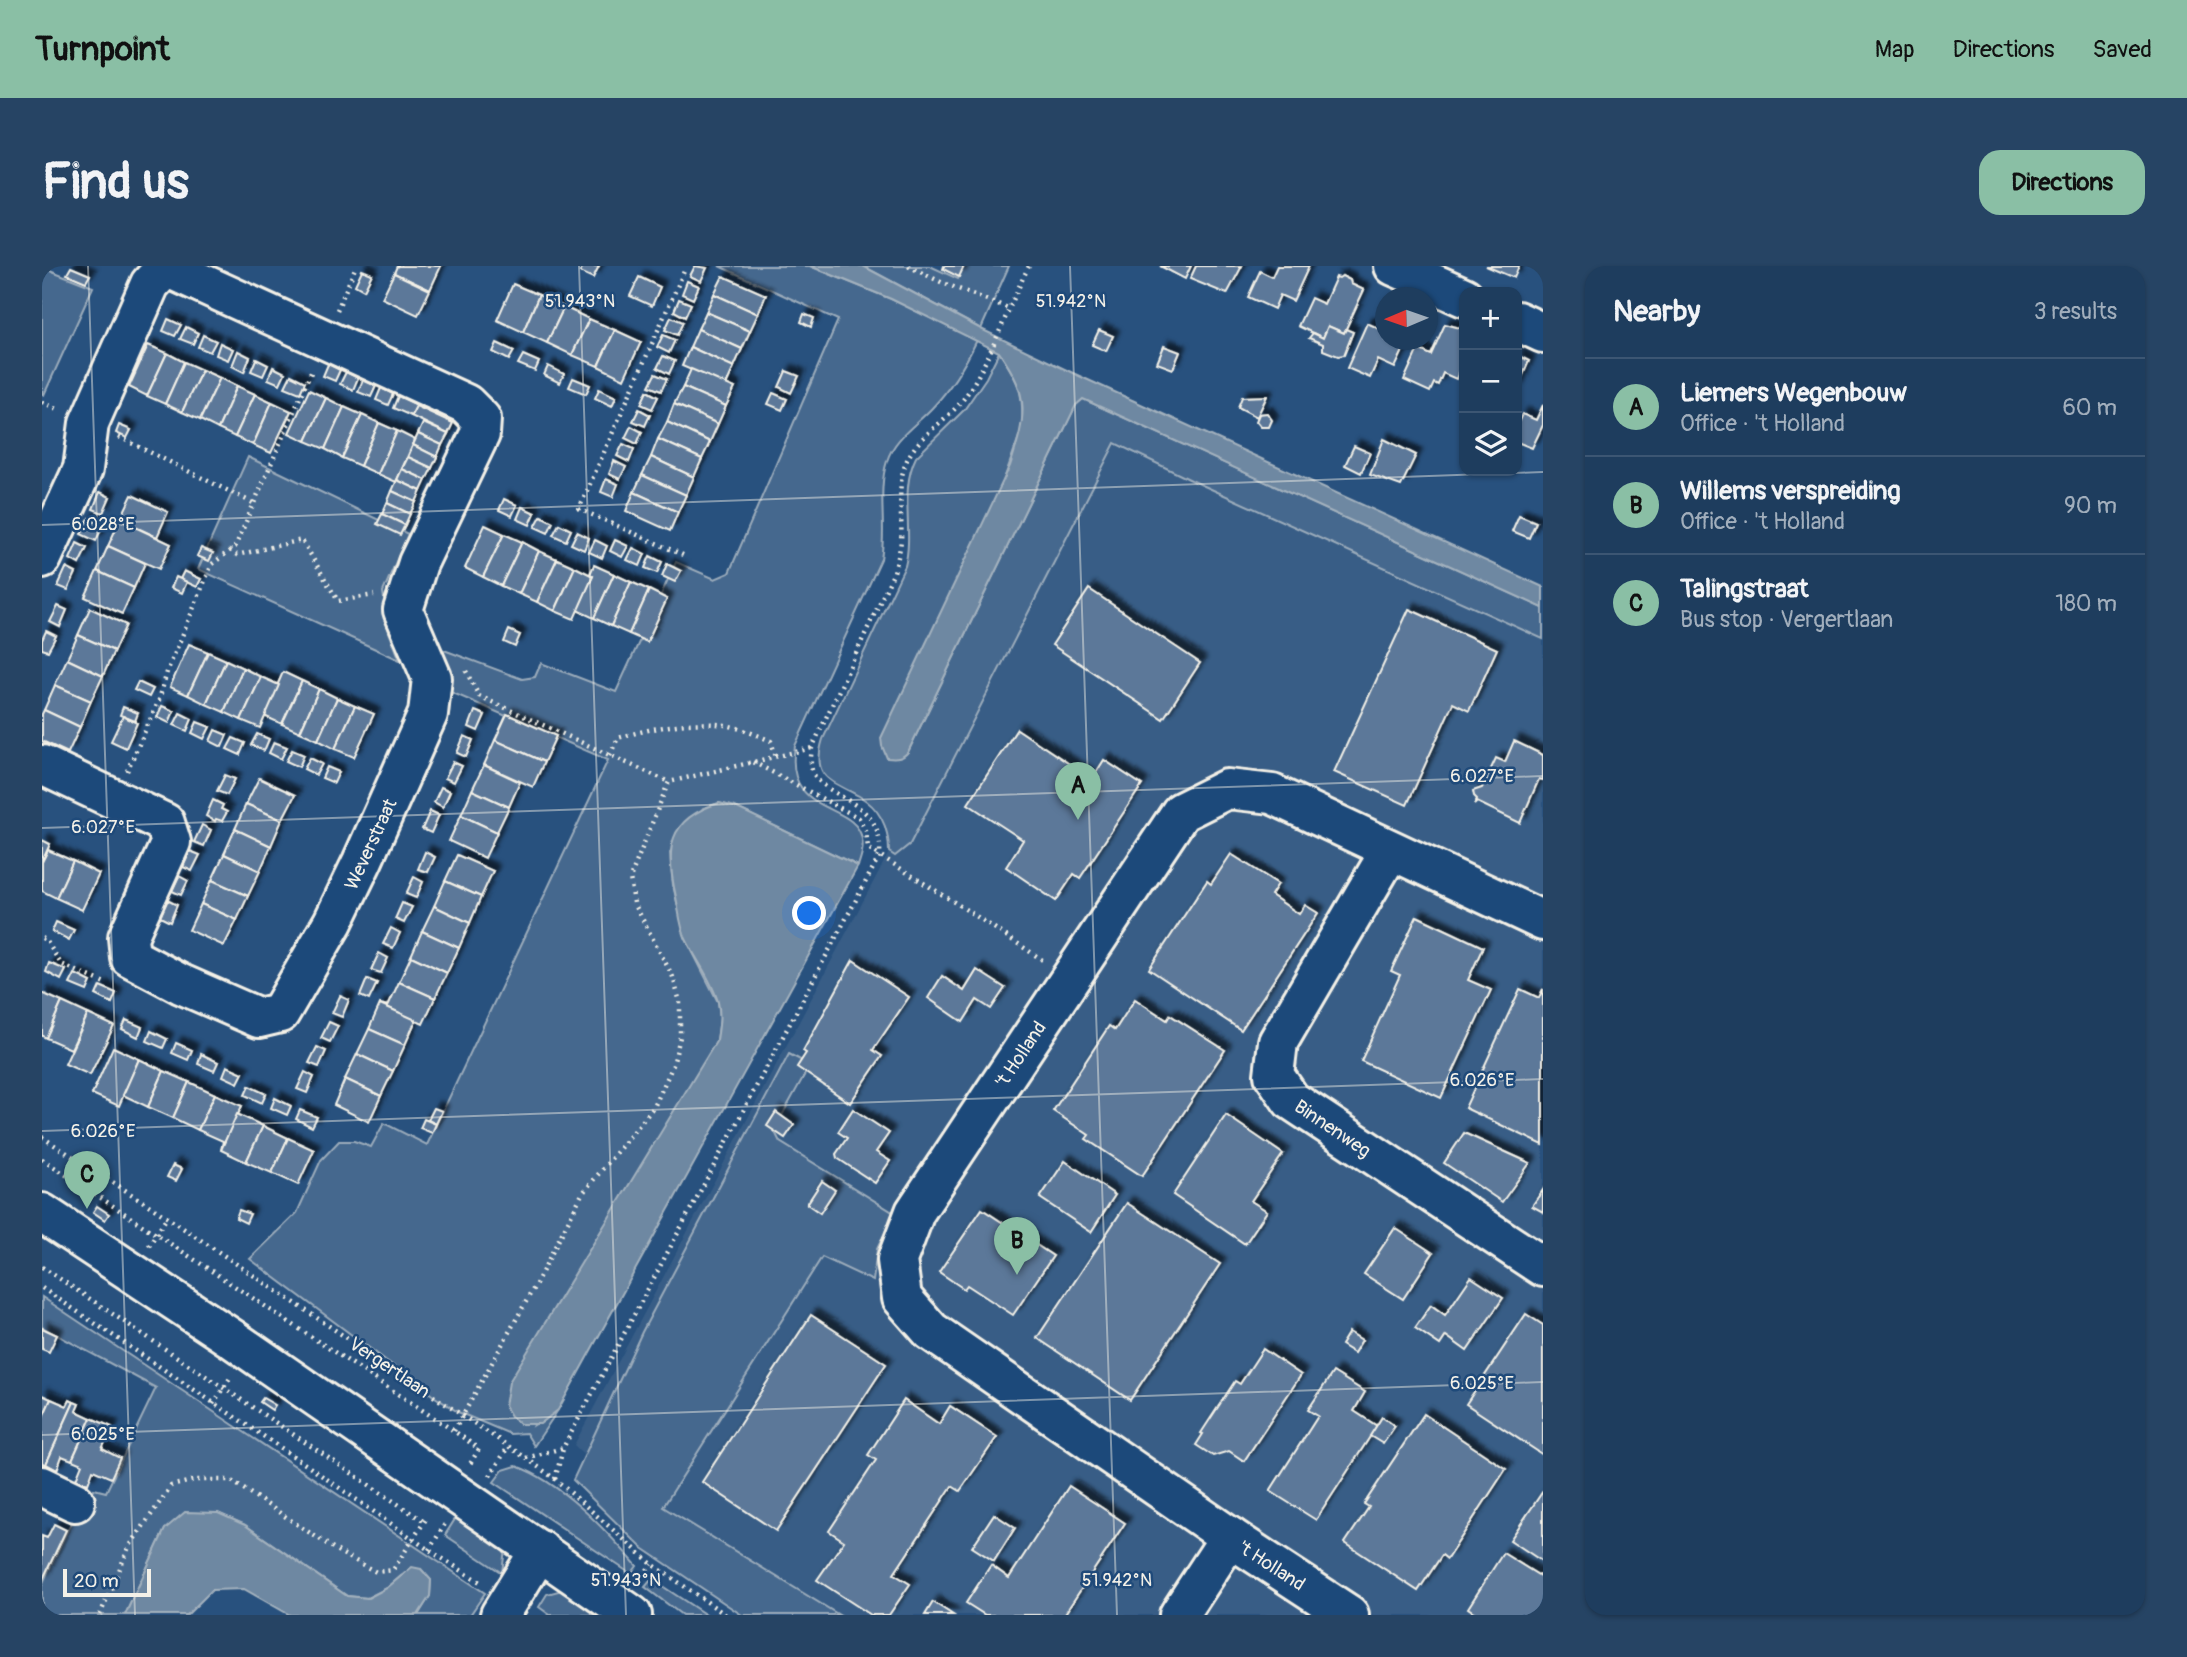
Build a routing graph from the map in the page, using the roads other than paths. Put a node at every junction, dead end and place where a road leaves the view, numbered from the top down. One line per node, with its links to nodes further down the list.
1 (167, 267): 6 (street, Weverstraat); 7 (street, Weverstraat)
2 (1402, 268): 3 (street)
3 (1459, 296)
4 (1522, 323): 5 (street)
5 (1543, 333)
6 (42, 558)
7 (42, 765)
8 (1390, 851): 9 (street, 't Holland); 11 (street, Binnenweg); 12 (street, 't Holland)
9 (1543, 921)
10 (42, 1213): 13 (street)
11 (1543, 1267)
12 (1230, 1537): 16 (street, 't Holland); 17 (street, 't Holland)
13 (540, 1550): 14 (street); 15 (street)
14 (505, 1608)
15 (632, 1615)
16 (1179, 1615)
17 (1349, 1615)

